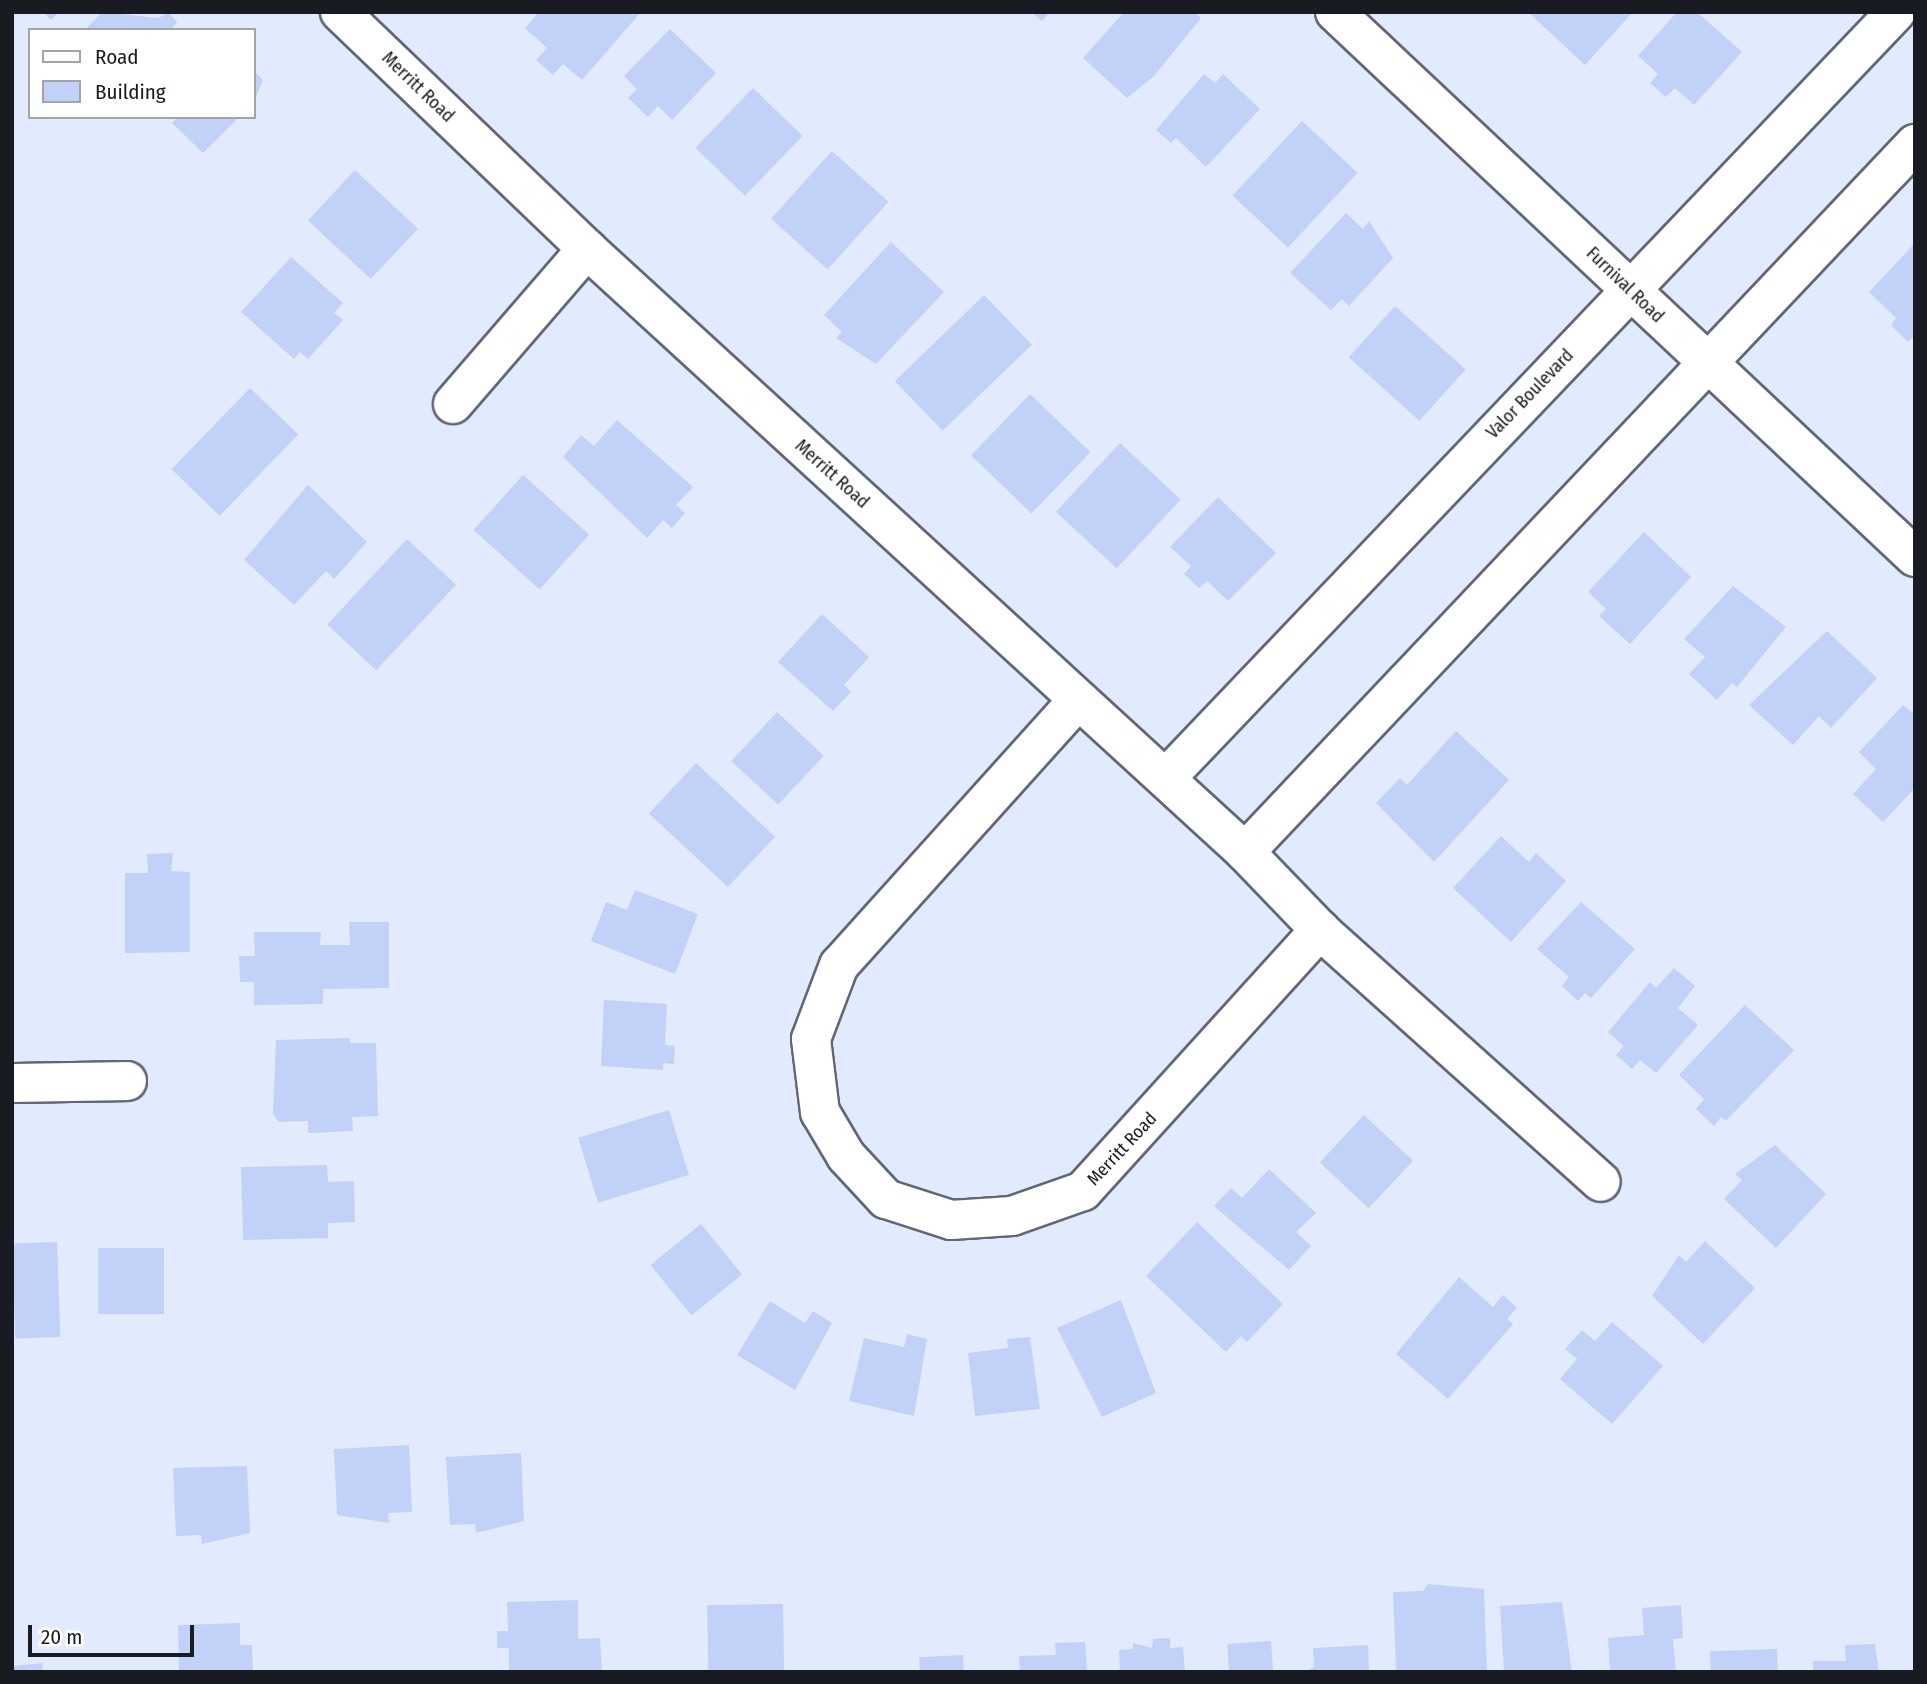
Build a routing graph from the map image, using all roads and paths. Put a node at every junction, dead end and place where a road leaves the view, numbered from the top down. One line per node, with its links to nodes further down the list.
1 (341, 12): 5 (street, Merritt Road)
2 (1335, 12): 6 (street, Furnival Road)
3 (1896, 12): 6 (street, Valor Boulevard)
4 (1915, 144): 7 (street)
5 (587, 249): 8 (street); 10 (street, Merritt Road)
6 (1630, 289): 7 (street, Furnival Road); 11 (street, Valor Boulevard)
7 (1704, 362): 9 (street, Furnival Road); 12 (street)
8 (453, 404)
9 (1915, 557)
10 (1078, 700): 11 (street, Merritt Road); 13 (street, Merritt Road)
11 (1166, 779): 12 (street, Merritt Road)
12 (1245, 852): 13 (street, Merritt Road)
13 (1320, 930): 16 (street, Merritt Road)
14 (127, 1081): 15 (street)
15 (12, 1083)
16 (1601, 1182)

